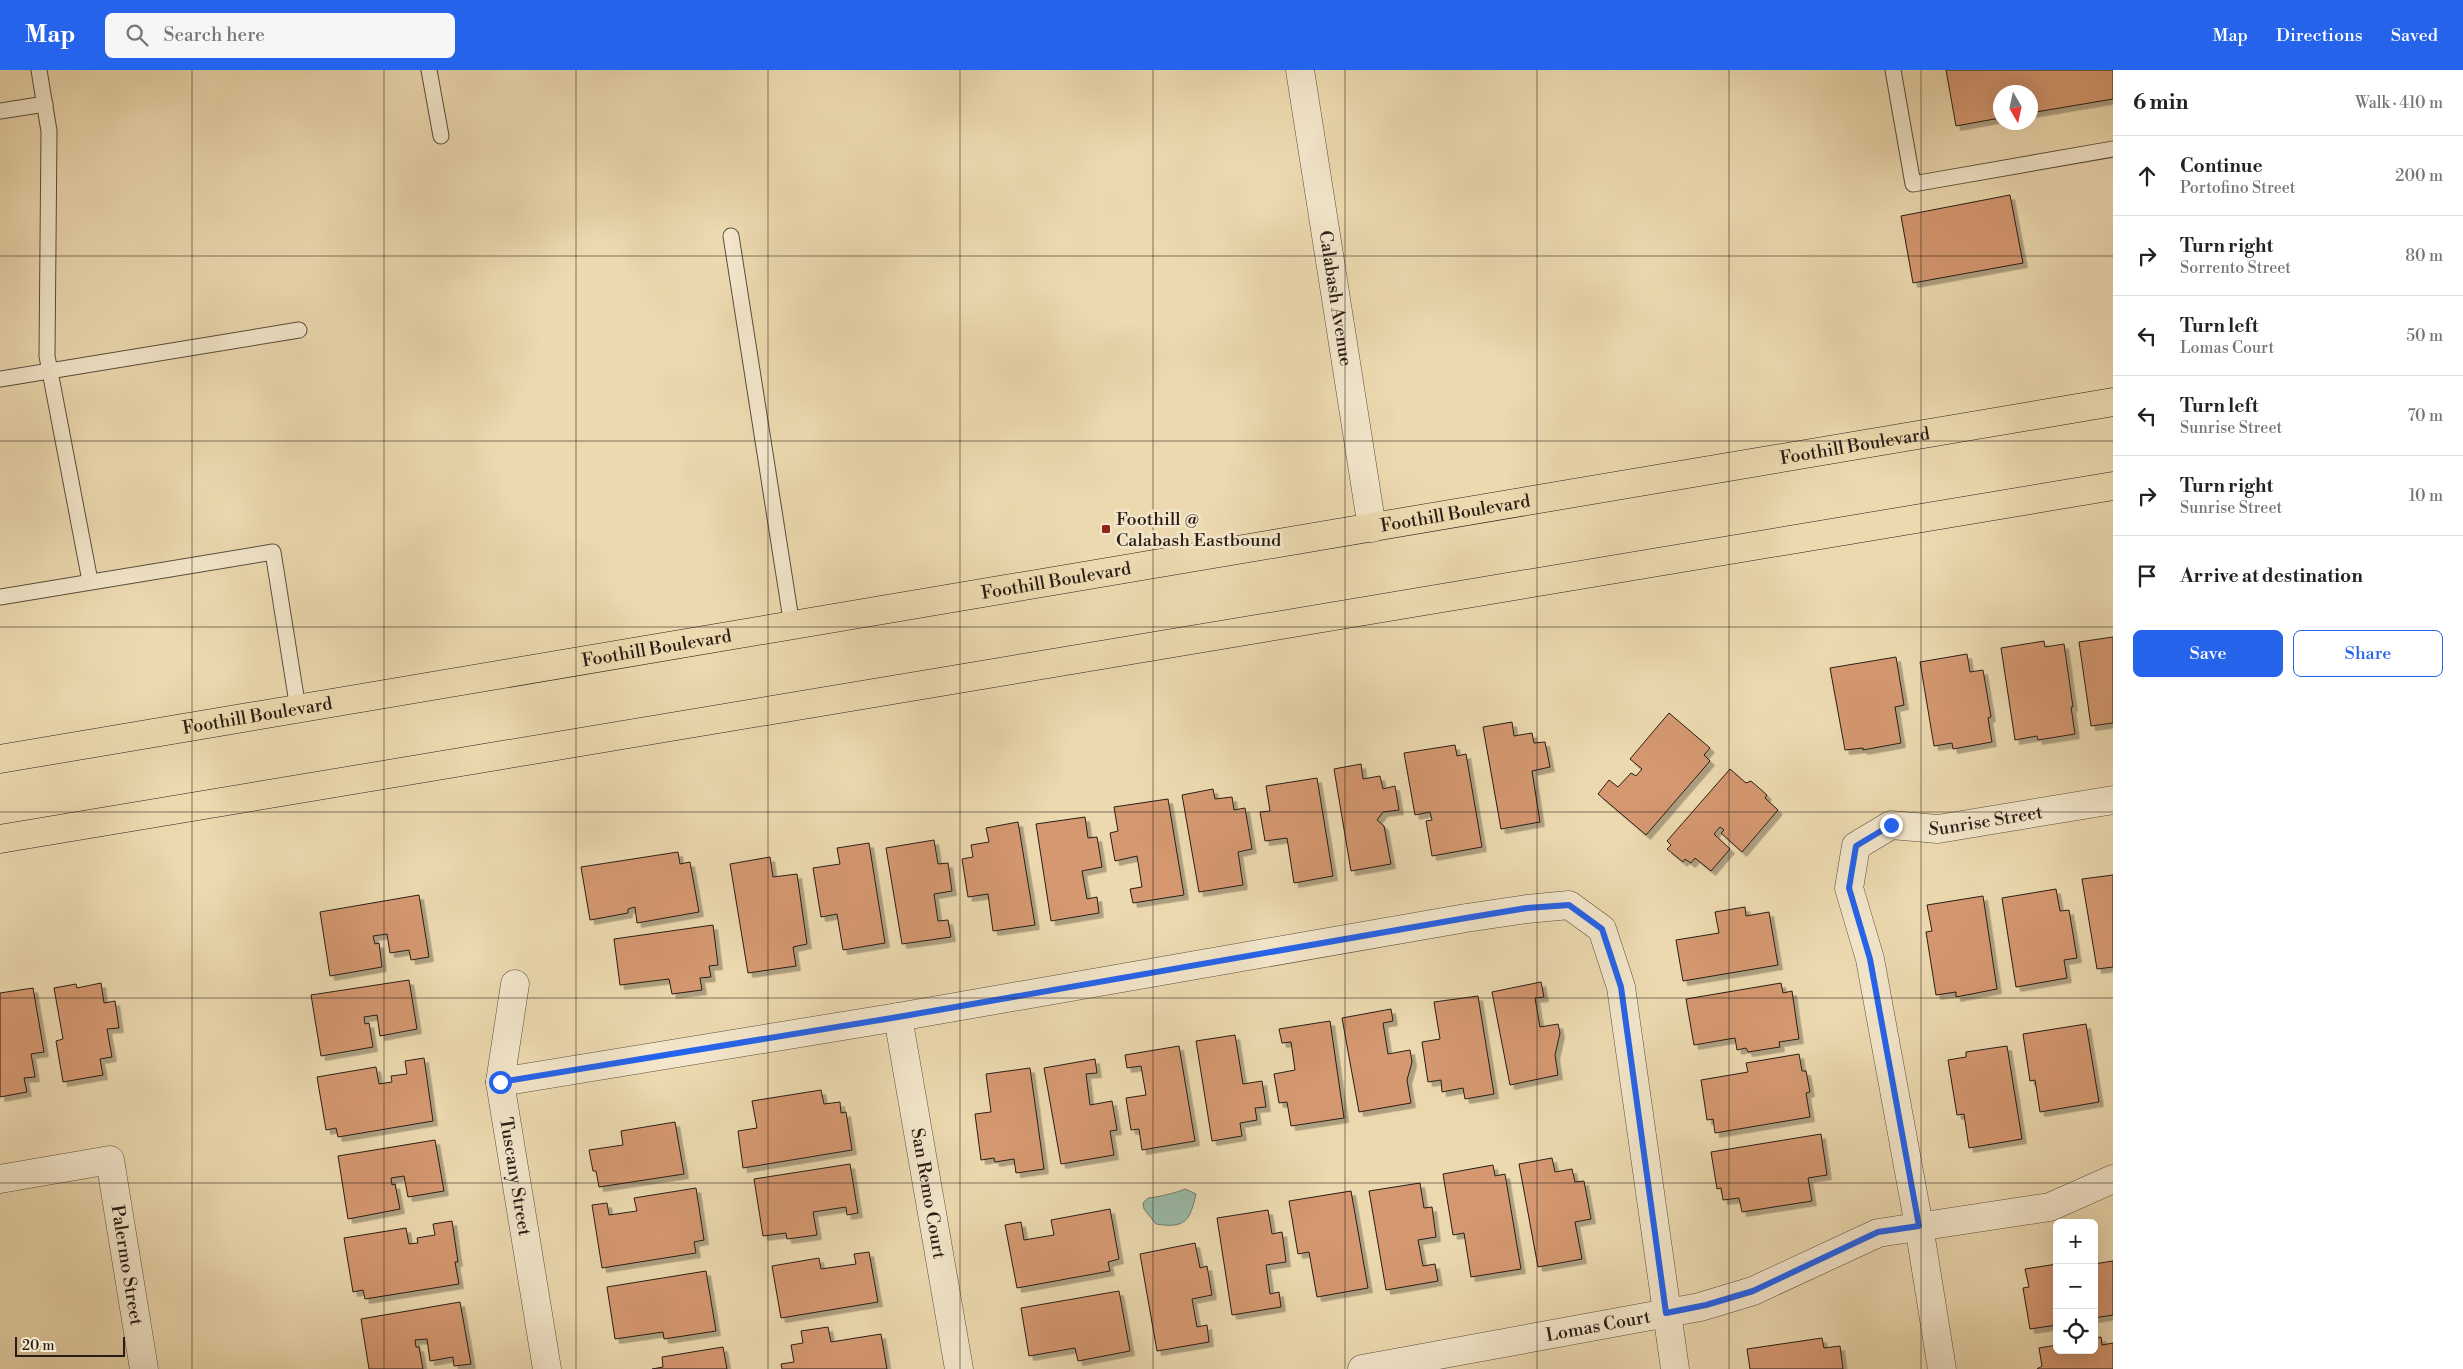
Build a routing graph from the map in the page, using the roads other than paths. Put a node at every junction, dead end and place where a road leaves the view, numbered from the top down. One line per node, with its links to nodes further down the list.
1 (39, 70): 5 (lane)
2 (429, 70): 7 (lane)
3 (1300, 70): 15 (street, Calabash Avenue)
4 (1893, 70): 8 (lane)
5 (45, 104): 6 (lane); 11 (lane)
6 (0, 111)
7 (441, 136)
8 (2113, 149)
9 (731, 236): 18 (lane)
10 (299, 330): 11 (lane)
11 (50, 371): 12 (lane); 16 (lane)
12 (0, 379)
13 (2113, 402): 15 (main road, Foothill Boulevard)
14 (2113, 486): 22 (main road)
15 (1372, 528): 18 (main road, Foothill Boulevard)
16 (90, 581): 17 (lane); 19 (lane)
17 (0, 597)
18 (792, 626): 19 (main road, Foothill Boulevard)
19 (298, 709): 20 (main road, Foothill Boulevard)
20 (0, 759)
21 (2113, 800): 28 (street, Sunrise Street)
22 (0, 839)
23 (516, 984): 25 (street, Tuscany Street)
24 (898, 1017): 25 (street); 29 (street); 32 (street, San Remo Court)
25 (500, 1082): 31 (street, Tuscany Street)
26 (0, 1179): 30 (street, Palermo Street)
27 (2113, 1179): 28 (street, Lomas Court)
28 (1919, 1226): 29 (street, Lomas Court); 35 (street, Sunrise Street)
29 (1666, 1313): 33 (street, Lomas Court); 34 (street)
30 (144, 1369)
31 (547, 1369)
32 (959, 1369)
33 (1362, 1369)
34 (1675, 1369)
35 (1942, 1369)

